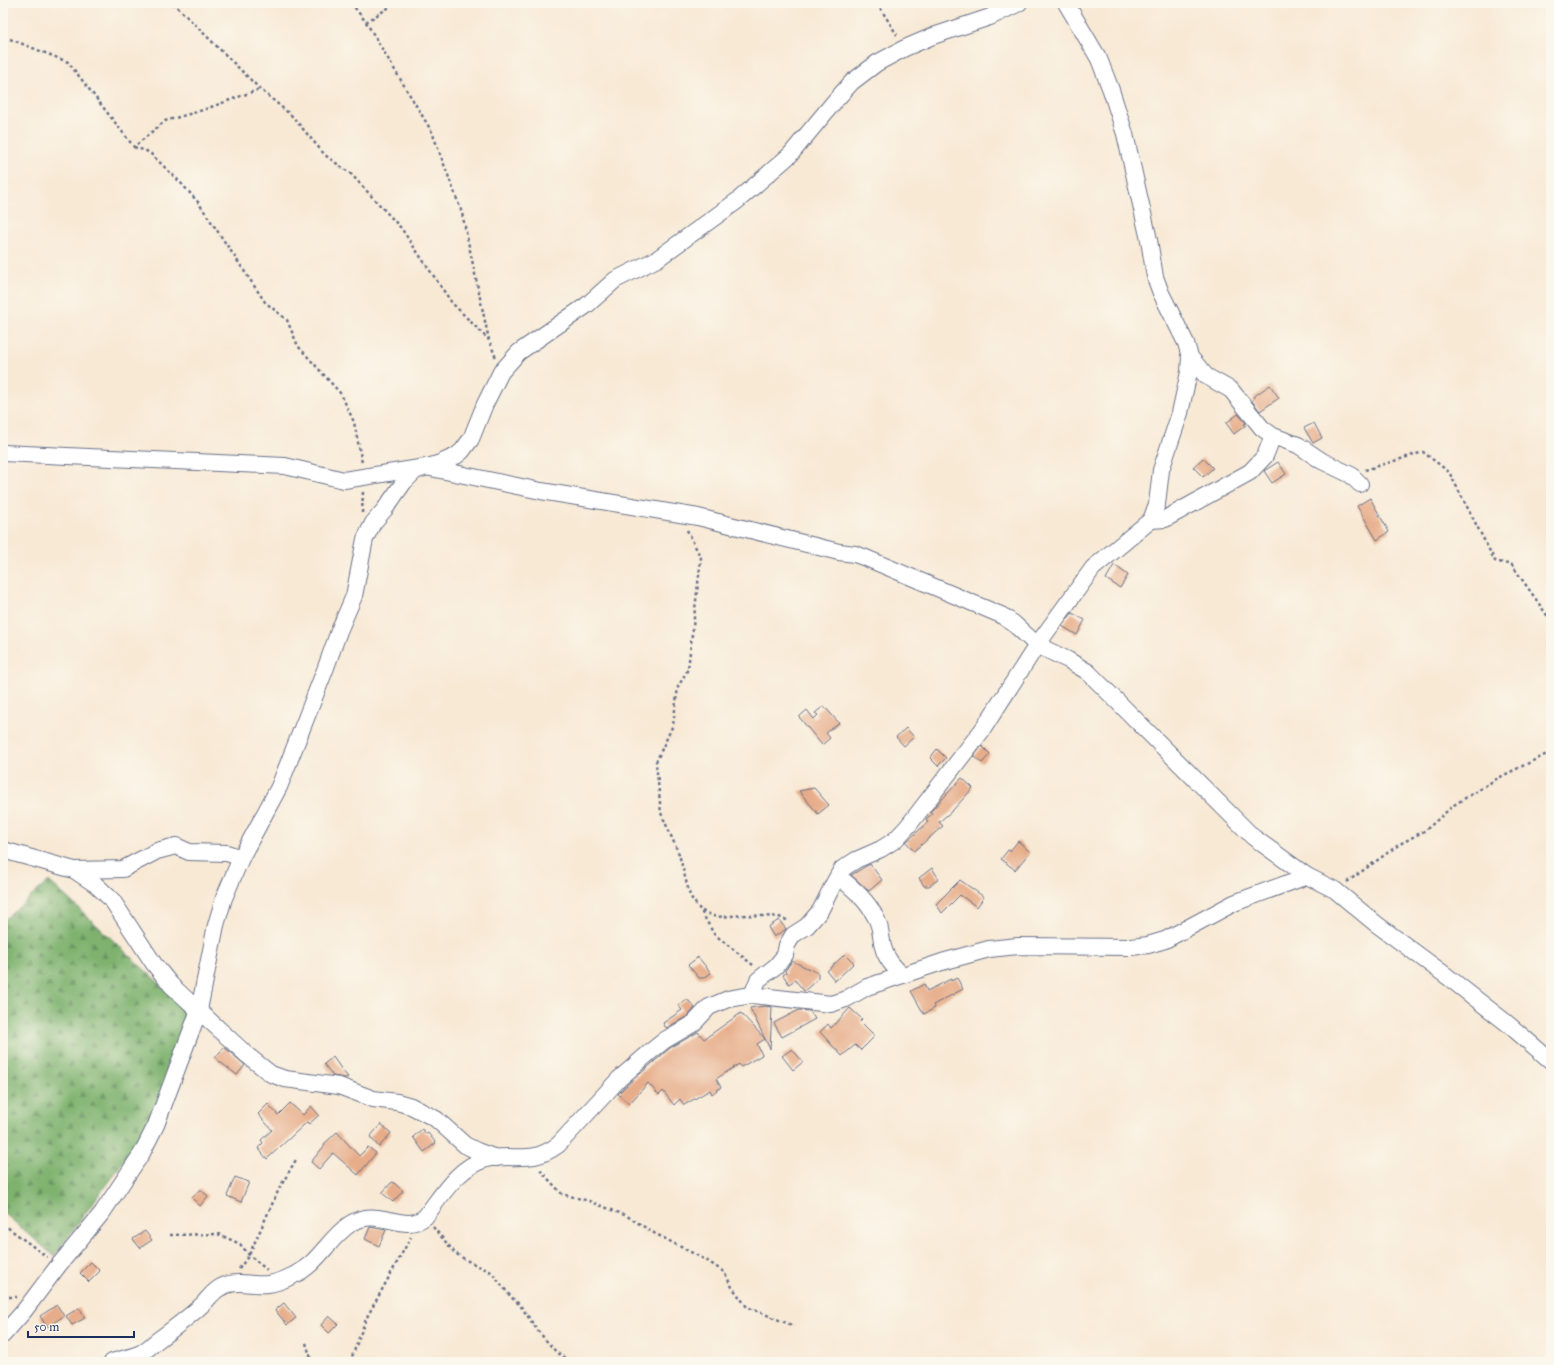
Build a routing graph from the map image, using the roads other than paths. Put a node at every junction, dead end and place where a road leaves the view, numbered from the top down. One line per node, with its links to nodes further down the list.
1 (1019, 3): 6 (street)
2 (1066, 3): 3 (street)
3 (1190, 357): 4 (street); 8 (street)
4 (1273, 436): 7 (street); 8 (street)
5 (3, 453): 6 (street)
6 (426, 467): 9 (street); 11 (street)
7 (1356, 479)
8 (1151, 520): 9 (street)
9 (1037, 645): 13 (street); 14 (street)
10 (3, 850): 12 (street)
11 (241, 858): 12 (street); 17 (street)
12 (74, 870): 17 (street)
13 (838, 876): 15 (street); 16 (street)
14 (1308, 876): 15 (street); 18 (street)
15 (902, 975): 16 (street)
16 (752, 995): 19 (street)
17 (199, 1010): 19 (street); 20 (street)
18 (1551, 1061)
19 (496, 1158): 21 (street)
20 (3, 1336)
21 (112, 1362)

